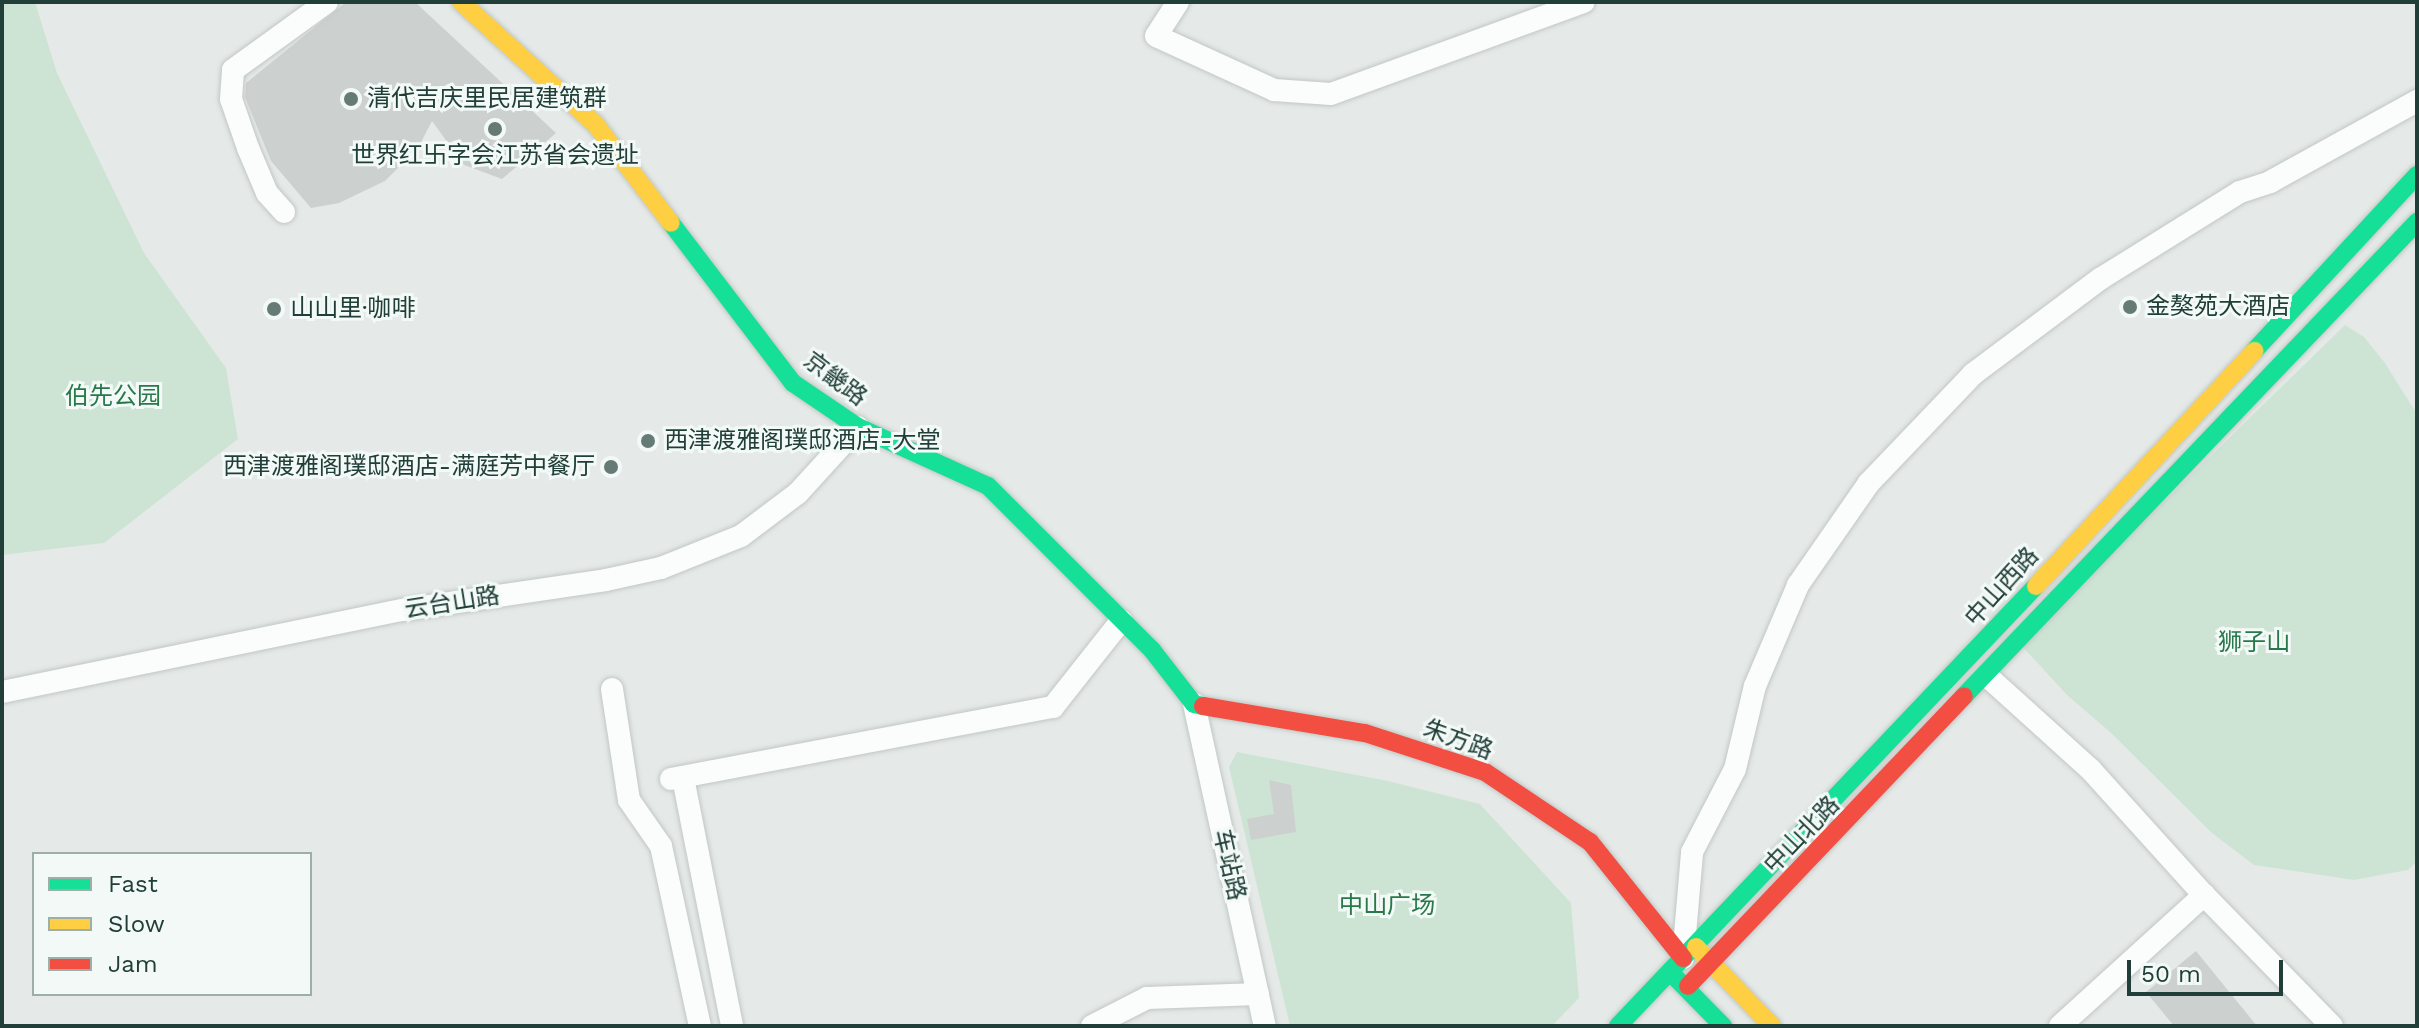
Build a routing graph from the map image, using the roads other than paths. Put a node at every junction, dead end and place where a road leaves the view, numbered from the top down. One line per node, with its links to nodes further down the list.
1 (327, 2): 7 (street)
2 (461, 2): 9 (main road, 京畿路)
3 (1178, 2): 4 (street)
4 (1584, 2)
5 (2417, 101): 16 (street)
6 (2417, 175): 16 (main road, 中山西路)
7 (284, 212)
8 (2417, 222): 11 (main road, 中山西路)
9 (858, 427): 10 (main road, 京畿路); 13 (street, 云台山路)
10 (1121, 621): 14 (main road, 京畿路); 21 (street)
11 (1987, 676): 15 (street); 17 (main road, 中山北路)
12 (612, 689): 20 (street)
13 (2, 692)
14 (1194, 704): 16 (main road, 朱方路); 19 (street, 车站路)
15 (2204, 895): 27 (street); 28 (street)
16 (1682, 959): 17 (main road, 朱方路); 18 (main road, 朱方路); 24 (main road, 中山西路)
17 (1711, 963): 18 (main road, 中山北路); 26 (main road, 朱方路)
18 (1682, 993): 25 (main road, 朱方路)
19 (1258, 994): 22 (street); 23 (street, 车站路)
20 (700, 1026)
21 (732, 1026)
22 (1092, 1026)
23 (1265, 1026)
24 (1618, 1026)
25 (1723, 1026)
26 (1772, 1026)
27 (2060, 1026)
28 (2332, 1026)

